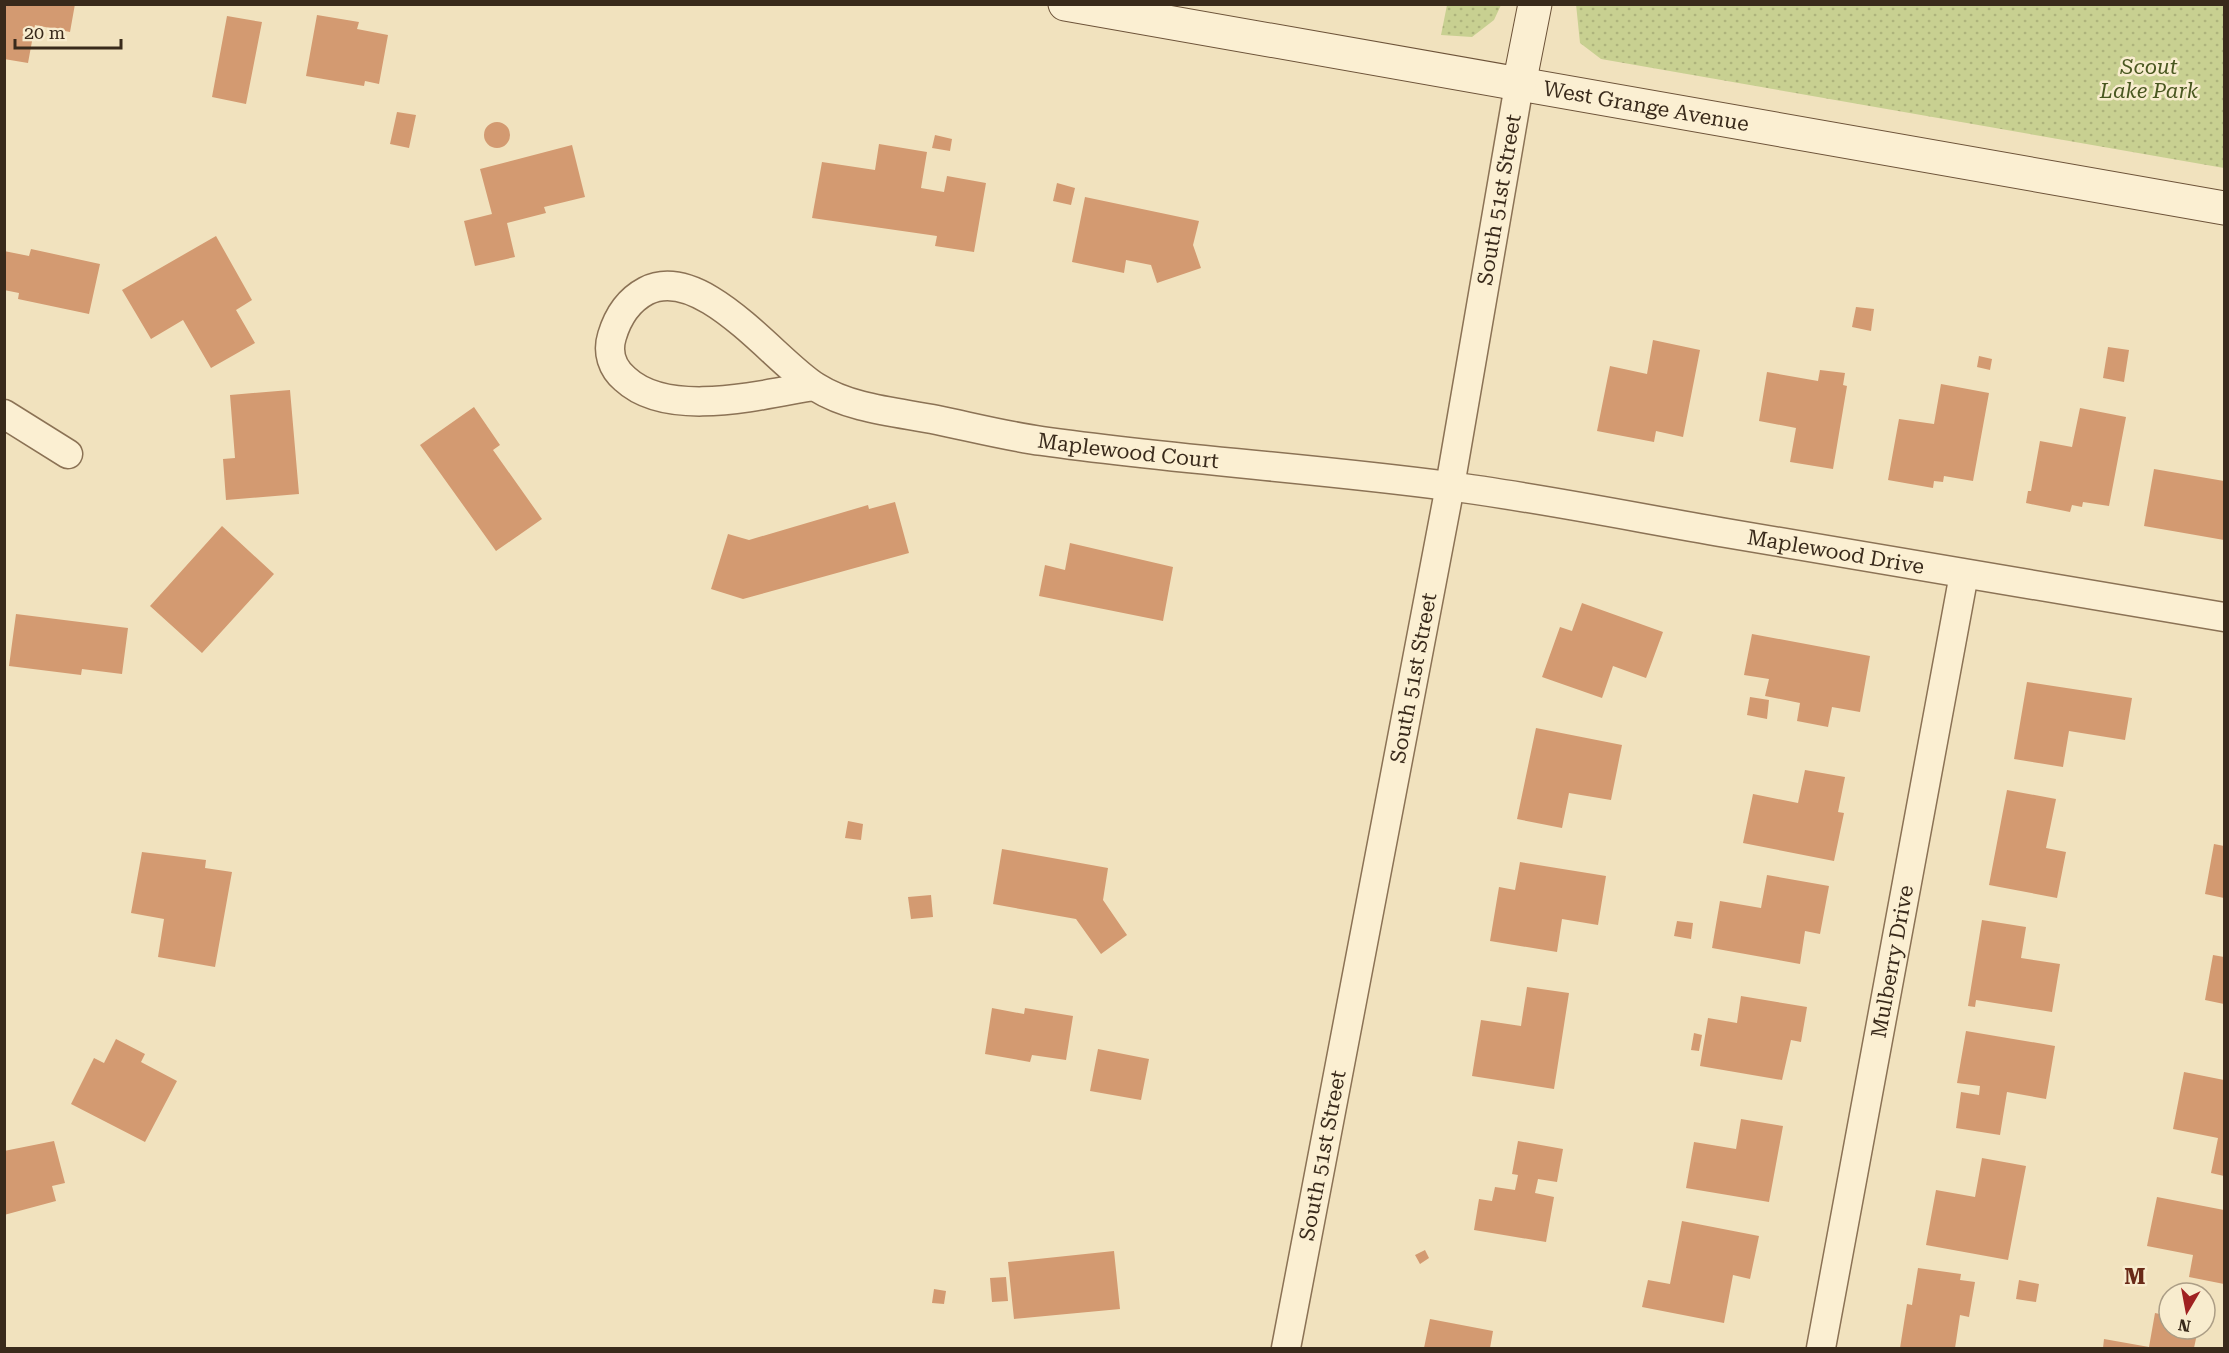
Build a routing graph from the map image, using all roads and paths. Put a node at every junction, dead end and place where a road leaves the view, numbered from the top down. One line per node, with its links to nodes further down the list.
1 (1065, 4): 3 (street, West Grange Avenue)
2 (1535, 4): 3 (street, South 51st Street)
3 (1519, 85): 4 (street, West Grange Avenue); 8 (street, South 51st Street)
4 (2224, 208)
5 (813, 386): 5 (street, Maplewood Court); 8 (street, Maplewood Court)
6 (4, 414): 7 (street)
7 (68, 454)
8 (1450, 486): 9 (street, Maplewood Drive); 11 (street, South 51st Street)
9 (1964, 574): 10 (street, Maplewood Drive); 12 (street, Mulberry Drive)
10 (2224, 617)
11 (1286, 1348)
12 (1821, 1348)

